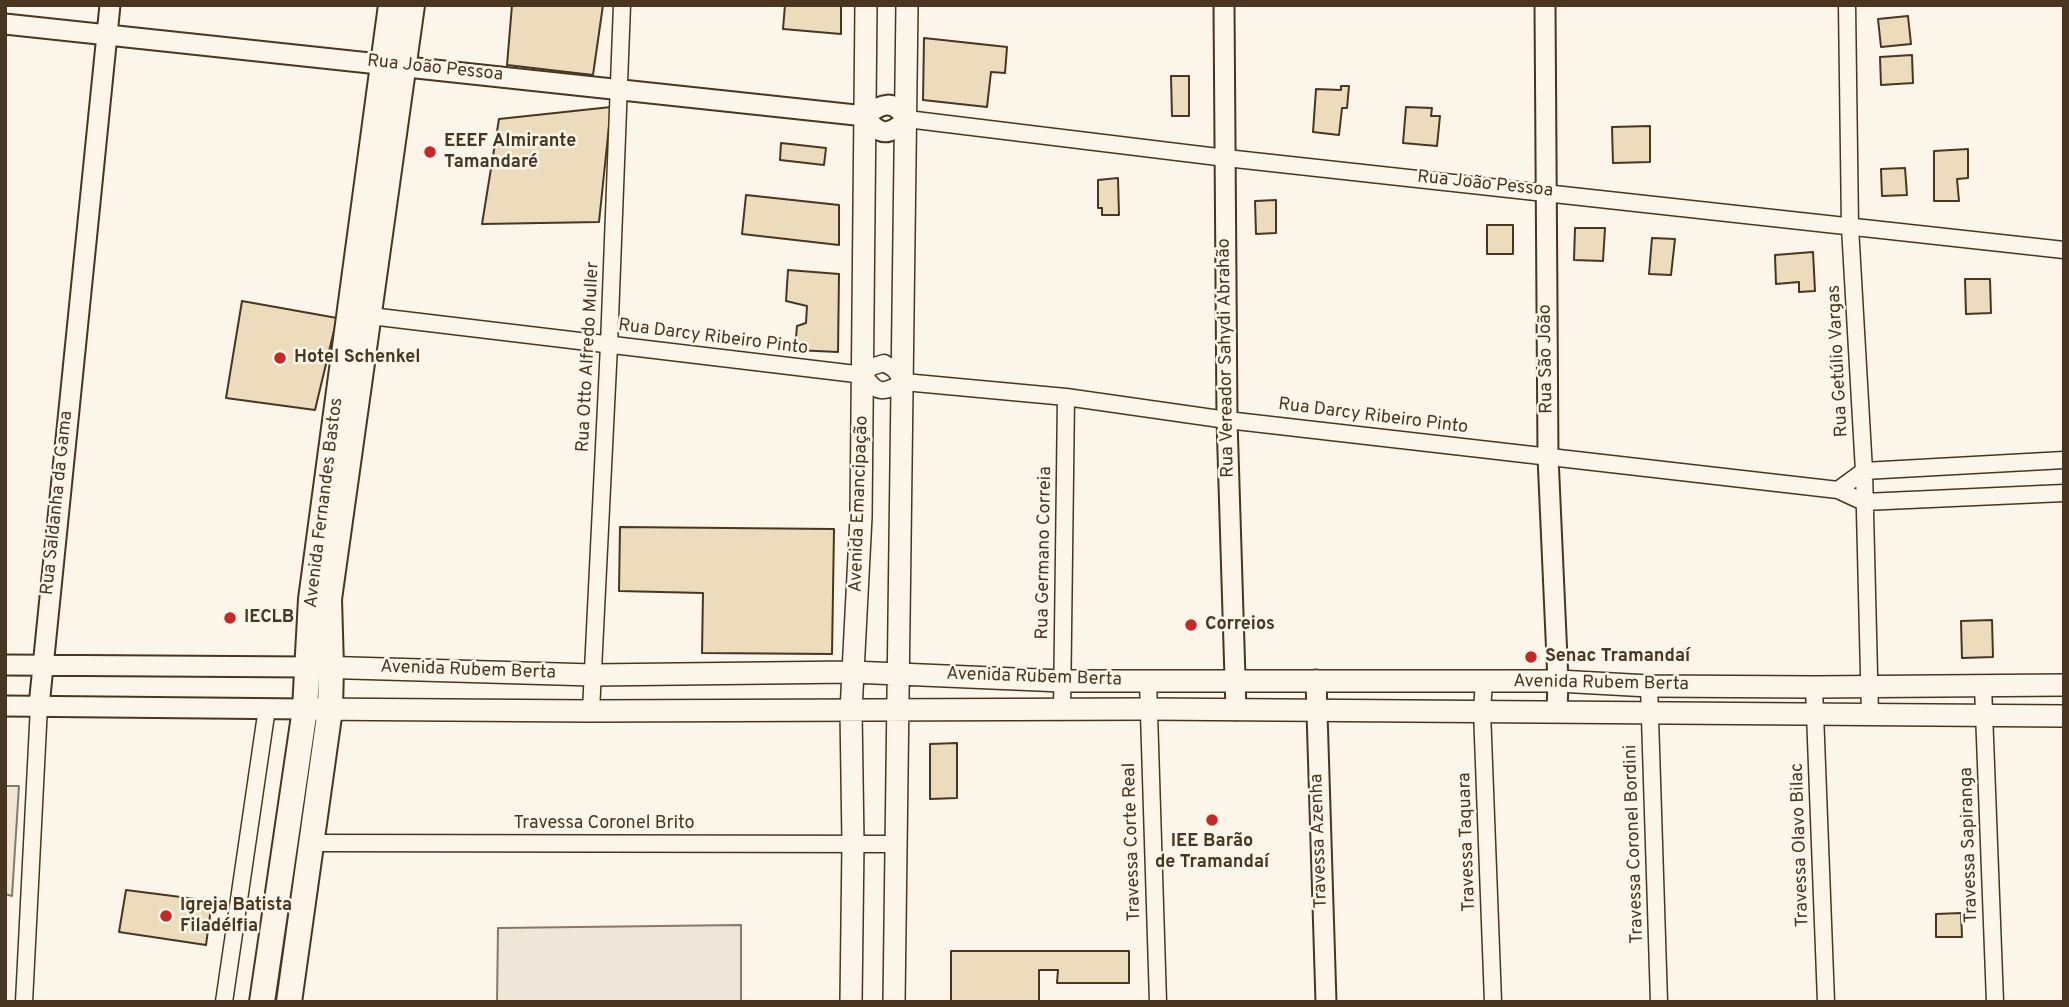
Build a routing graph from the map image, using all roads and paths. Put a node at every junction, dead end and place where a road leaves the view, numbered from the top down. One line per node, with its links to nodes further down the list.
1 (110, 5): 11 (street, Rua Saldanha da Gama)
2 (391, 5): 12 (main road, Avenida Fernandes Bastos)
3 (412, 5): 12 (main road, Avenida Fernandes Bastos)
4 (622, 5): 13 (street, Rua Otto Alfredo Muller)
5 (866, 5): 14 (main road, Avenida Emancipação)
6 (907, 5): 15 (main road)
7 (1224, 5): 16 (street, Rua Vereador Sahydi Abrahão)
8 (1545, 5): 17 (street, Rua São João)
9 (1847, 5): 18 (street, Rua Getúlio Vargas)
10 (5, 24): 11 (street, Rua João Pessoa)
11 (106, 35): 12 (street, Rua João Pessoa); 33 (street, Rua Saldanha da Gama)
12 (394, 64): 13 (street, Rua João Pessoa); 20 (main road, Avenida Fernandes Bastos)
13 (618, 91): 14 (street, Rua João Pessoa); 21 (street, Rua Otto Alfredo Muller)
14 (865, 117): 15 (street, Rua João Pessoa); 22 (main road, Avenida Emancipação)
15 (907, 119): 16 (street, Rua João Pessoa); 23 (main road)
16 (1226, 158): 17 (street, Rua João Pessoa); 25 (street, Rua Vereador Sahydi Abrahão)
17 (1545, 192): 18 (street, Rua João Pessoa); 26 (street, Rua São João)
18 (1850, 227): 19 (street, Rua João Pessoa); 28 (street, Rua Getúlio Vargas)
19 (2064, 250)
20 (359, 315): 21 (street, Rua Darcy Ribeiro Pinto); 34 (main road, Avenida Fernandes Bastos)
21 (609, 345): 22 (street, Rua Darcy Ribeiro Pinto); 37 (street, Rua Otto Alfredo Muller)
22 (864, 375): 23 (street, Rua Darcy Ribeiro Pinto); 23 (street, Rua Darcy Ribeiro Pinto); 35 (main road, Avenida Emancipação)
23 (904, 382): 24 (street, Rua Darcy Ribeiro Pinto); 36 (main road)
24 (1066, 397): 25 (street, Rua Darcy Ribeiro Pinto); 40 (street, Rua Germano Correia)
25 (1227, 420): 26 (street, Rua Darcy Ribeiro Pinto); 38 (street, Rua Vereador Sahydi Abrahão)
26 (1548, 457): 29 (street, Rua Darcy Ribeiro Pinto); 43 (street, Rua São João)
27 (2064, 460): 28 (street)
28 (1864, 471): 29 (street); 31 (street, Rua Getúlio Vargas)
29 (1838, 490): 31 (street, Rua Darcy Ribeiro Pinto)
30 (2064, 493): 31 (street, Rua Darcy Ribeiro Pinto)
31 (1864, 502): 46 (street, Rua Getúlio Vargas)
32 (5, 665): 33 (street, Avenida Rubem Berta)
33 (41, 665): 34 (street, Avenida Rubem Berta); 50 (street, Rua Saldanha da Gama)
34 (320, 667): 37 (main road, Avenida Rubem Berta); 52 (main road, Avenida Fernandes Bastos)
35 (852, 672): 36 (main road, Avenida Rubem Berta); 37 (main road, Avenida Rubem Berta); 58 (main road, Avenida Emancipação)
36 (899, 673): 40 (main road, Avenida Rubem Berta); 53 (main road)
37 (593, 675): 57 (street, Rua Otto Alfredo Muller)
38 (1235, 680): 39 (main road, Avenida Rubem Berta); 41 (main road, Avenida Rubem Berta); 56 (street, Rua Vereador Sahydi Abrahão)
39 (1316, 680): 42 (main road, Avenida Rubem Berta); 59 (street, Travessa Azenha)
40 (1062, 681): 41 (main road, Avenida Rubem Berta); 55 (street, Rua Germano Correia)
41 (1148, 681): 54 (street, Travessa Corte Real)
42 (1485, 681): 43 (main road, Avenida Rubem Berta); 60 (street, Travessa Taquara)
43 (1558, 681): 45 (main road, Avenida Rubem Berta); 62 (street, Rua São João)
44 (2064, 685): 47 (main road, Avenida Rubem Berta)
45 (1649, 686): 48 (main road, Avenida Rubem Berta); 61 (street, Travessa Coronel Bordini)
46 (1869, 686): 47 (main road, Avenida Rubem Berta); 48 (main road, Avenida Rubem Berta); 64 (street, Rua Getúlio Vargas)
47 (1983, 686): 65 (street, Travessa Sapiranga)
48 (1814, 687): 63 (street, Travessa Olavo Bilac)
49 (5, 706): 50 (street, Avenida Rubem Berta)
50 (39, 706): 51 (street, Avenida Rubem Berta); 70 (street, Rua Saldanha da Gama)
51 (268, 708): 52 (street, Avenida Rubem Berta); 71 (street)
52 (318, 709): 57 (main road, Avenida Rubem Berta); 67 (main road, Avenida Fernandes Bastos); 72 (main road, Avenida Fernandes Bastos)
53 (899, 709): 55 (main road, Avenida Rubem Berta); 58 (main road, Avenida Rubem Berta); 69 (main road)
54 (1148, 709): 55 (main road, Avenida Rubem Berta); 56 (main road, Avenida Rubem Berta); 76 (street, Travessa Corte Real)
55 (1062, 710)
56 (1236, 710): 59 (main road, Avenida Rubem Berta)
57 (591, 711): 58 (main road, Avenida Rubem Berta)
58 (851, 711): 68 (main road, Avenida Emancipação)
59 (1316, 711): 60 (main road, Avenida Rubem Berta); 77 (street, Travessa Azenha)
60 (1482, 711): 62 (main road, Avenida Rubem Berta); 78 (street, Travessa Taquara)
61 (1650, 711): 62 (main road, Avenida Rubem Berta); 63 (main road, Avenida Rubem Berta); 79 (street, Travessa Coronel Bordini)
62 (1557, 712)
63 (1816, 714): 64 (main road, Avenida Rubem Berta); 80 (street, Travessa Olavo Bilac)
64 (1870, 715): 65 (main road, Avenida Rubem Berta)
65 (1984, 715): 66 (main road, Avenida Rubem Berta); 81 (street, Travessa Sapiranga)
66 (2064, 716)
67 (312, 843): 68 (street, Travessa Coronel Brito); 73 (main road, Avenida Fernandes Bastos)
68 (853, 843): 69 (street, Travessa Coronel Brito); 74 (main road, Avenida Emancipação)
69 (897, 844): 75 (main road)
70 (24, 1002)
71 (224, 1002)
72 (262, 1002)
73 (289, 1002)
74 (851, 1002)
75 (894, 1002)
76 (1158, 1002)
77 (1326, 1002)
78 (1493, 1002)
79 (1659, 1002)
80 (1826, 1002)
81 (1994, 1002)

